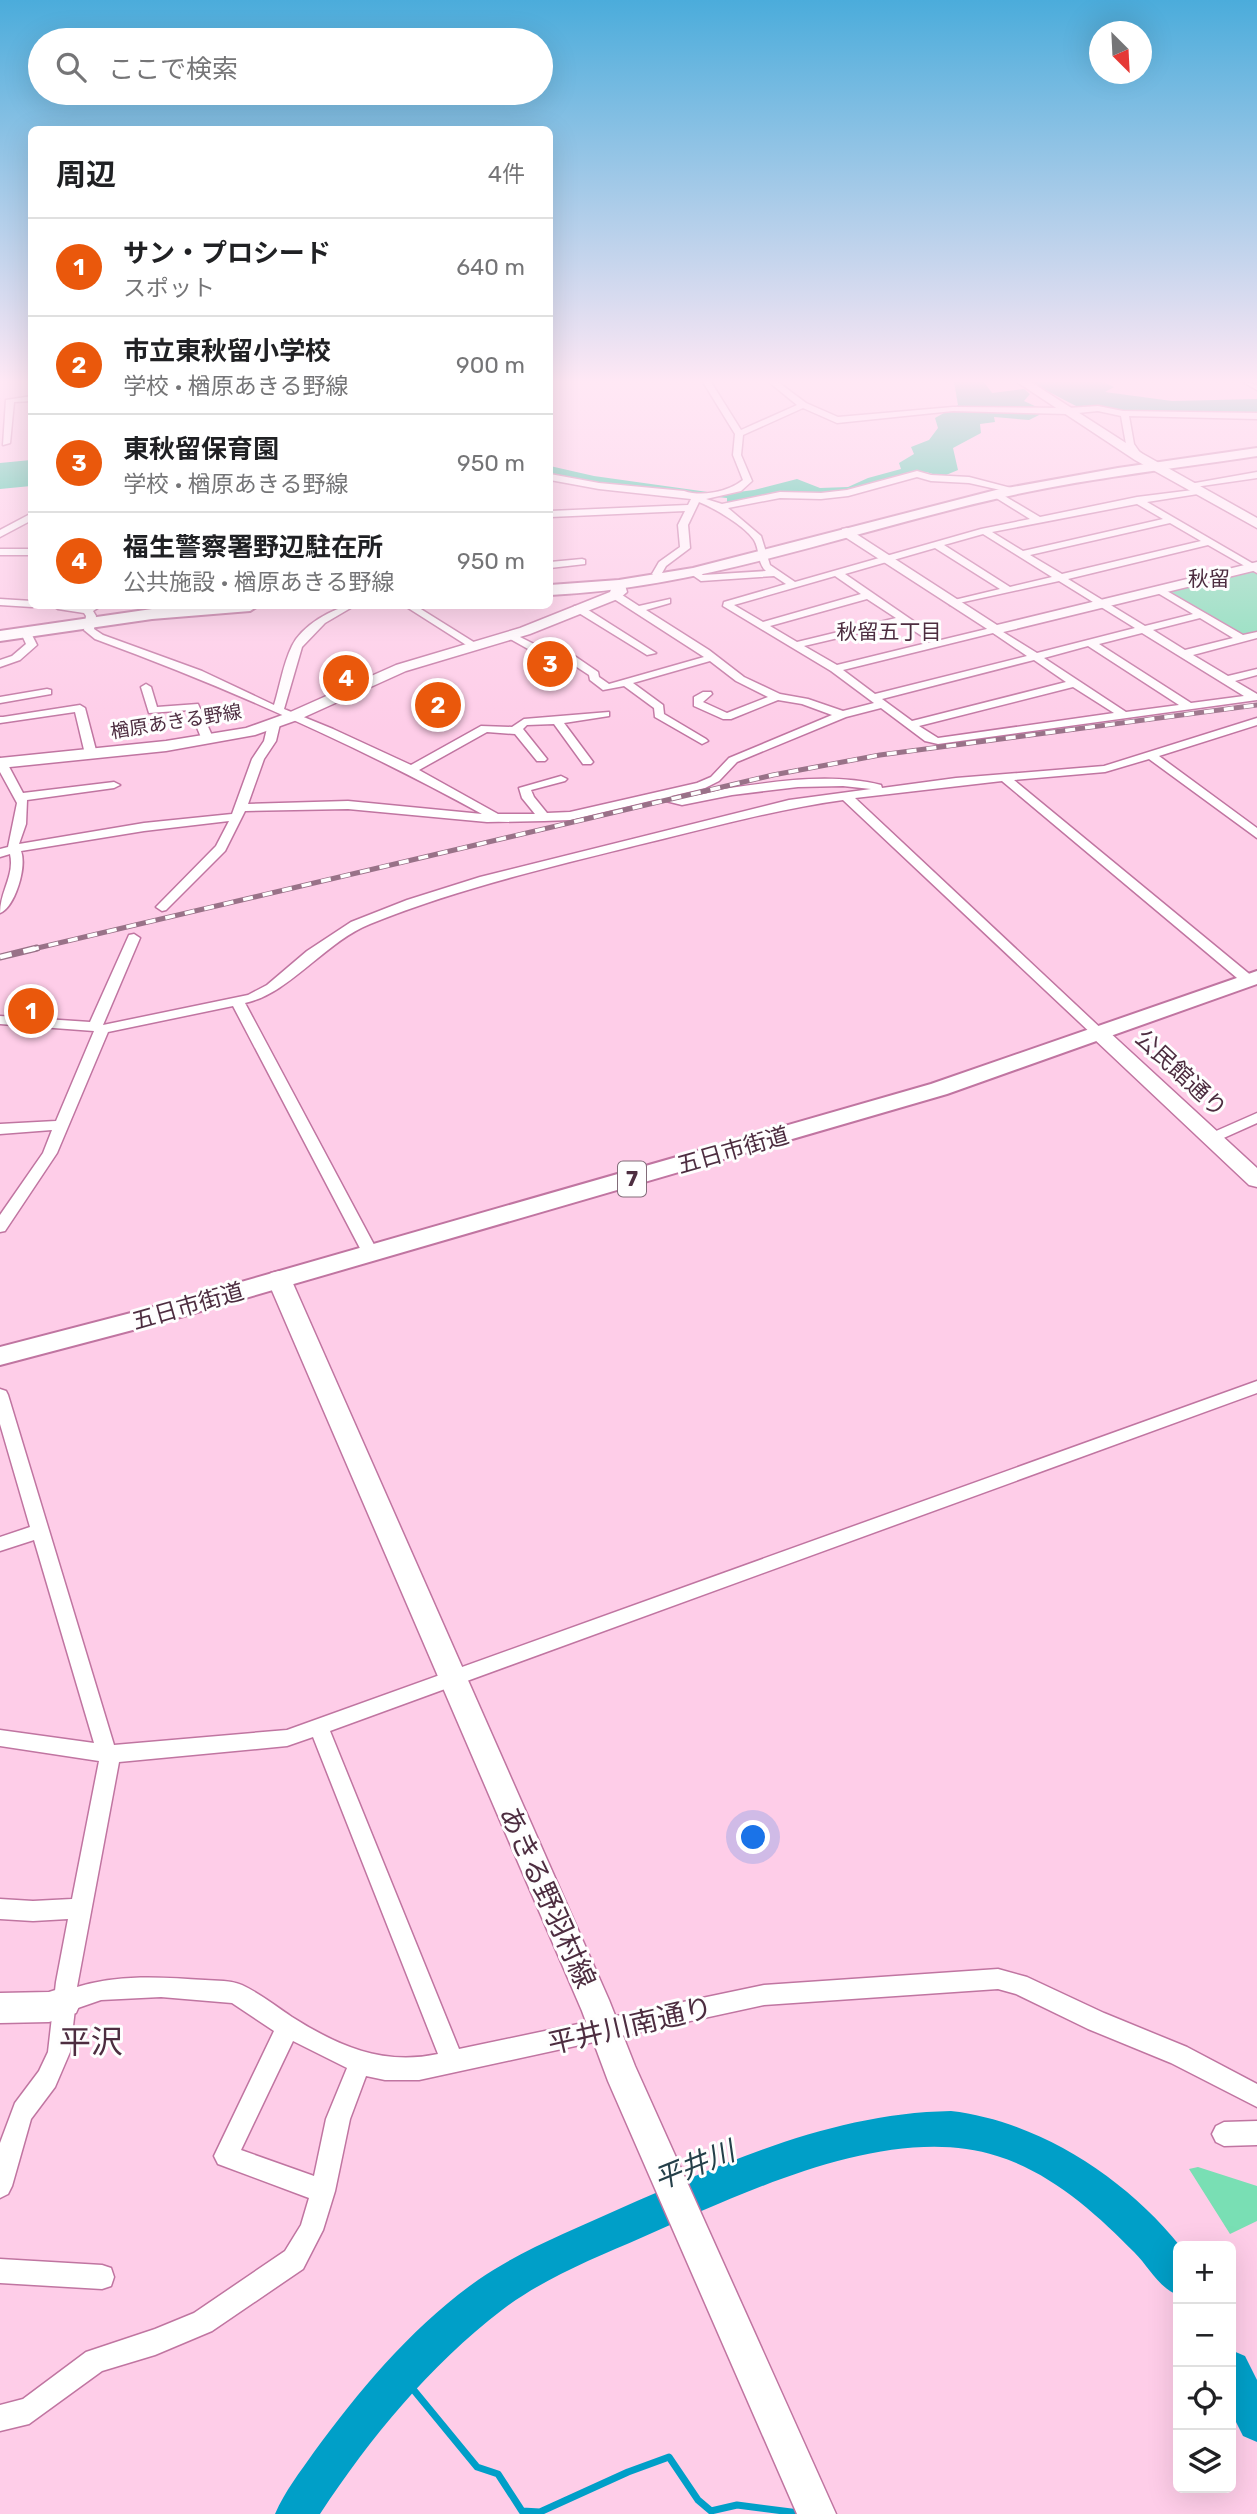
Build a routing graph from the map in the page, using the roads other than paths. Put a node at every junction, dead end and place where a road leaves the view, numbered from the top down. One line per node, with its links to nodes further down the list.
1 (695, 499): 9 (street)
2 (699, 499): 10 (street)
3 (760, 499): 10 (street)
4 (975, 499): 20 (main road)
5 (1005, 499): 13 (street)
6 (1141, 499): 8 (street)
7 (1213, 499): 15 (main road)
8 (1138, 500): 13 (street); 14 (street)
9 (691, 508): 11 (street); 35 (street)
10 (721, 508): 27 (street)
11 (553, 513)
12 (28, 519): 17 (street)
13 (1037, 519): 19 (street)
14 (1171, 520): 22 (street); 26 (street)
15 (1257, 524)
16 (0, 527): 17 (street)
17 (13, 528): 18 (street); 21 (street)
18 (28, 529)
19 (984, 531): 23 (street); 26 (street)
20 (847, 532): 27 (main road); 28 (main road)
21 (0, 534)
22 (1210, 542): 31 (street); 36 (street)
23 (936, 544): 28 (street); 40 (street)
24 (0, 552): 25 (street)
25 (28, 552)
26 (1021, 554): 36 (street)
27 (761, 555): 32 (main road); 33 (street)
28 (887, 558): 34 (street); 45 (main road)
29 (582, 562): 30 (street)
30 (553, 565)
31 (1256, 568): 41 (main road)
32 (694, 572): 33 (street); 35 (main road)
33 (773, 573): 37 (street)
34 (837, 573): 37 (street); 42 (street)
35 (662, 578): 39 (main road)
36 (1059, 578): 40 (street); 47 (street)
37 (793, 585): 57 (street)
38 (553, 590): 39 (main road)
39 (617, 590): 48 (main road, 楢原あきる野線); 53 (street)
40 (1008, 590): 45 (street)
41 (1160, 590): 47 (main road); 55 (street)
42 (869, 595): 56 (street); 57 (street)
43 (666, 601): 53 (street)
44 (0, 602): 46 (street)
45 (954, 603): 59 (main road)
46 (28, 604)
47 (1102, 604): 58 (street); 59 (main road)
48 (578, 608): 63 (main road, 楢原あきる野線); 69 (street)
49 (72, 609): 54 (street)
50 (213, 609): 54 (main road)
51 (343, 609): 90 (street)
52 (415, 609): 68 (street)
53 (640, 609): 72 (street)
54 (91, 613): 60 (main road); 90 (street)
55 (1201, 615): 58 (street); 64 (street)
56 (904, 619): 66 (street); 67 (street)
57 (760, 626): 67 (street)
58 (1143, 629): 65 (street); 70 (street)
59 (995, 630): 66 (street); 71 (street)
60 (26, 633): 62 (main road); 73 (street)
61 (1257, 635): 64 (street)
62 (0, 636)
63 (510, 636): 68 (main road, 楢原あきる野線); 77 (street)
64 (1242, 639): 70 (street)
65 (1090, 643): 71 (street); 86 (street)
66 (940, 644): 74 (street)
67 (797, 645): 74 (street)
68 (474, 646): 90 (main road, 楢原あきる野線)
69 (651, 653)
70 (1183, 654): 76 (street)
71 (1035, 656): 78 (street); 84 (street)
72 (712, 658): 77 (street); 82 (street)
73 (0, 664)
74 (835, 669): 84 (street)
75 (1257, 672): 76 (street)
76 (1226, 680): 83 (street)
77 (625, 682): 96 (street)
78 (1075, 682): 89 (street); 93 (street)
79 (146, 687): 95 (street)
80 (47, 692): 85 (street)
81 (708, 694): 82 (street)
82 (777, 697): 88 (street)
83 (1256, 697): 86 (street)
84 (879, 700): 88 (street); 93 (street)
85 (1, 706): 97 (street)
86 (1190, 707): 89 (street)
87 (605, 714): 91 (street)
88 (842, 715): 107 (street)
89 (1125, 716): 93 (street)
90 (282, 717): 95 (main road, 楢原あきる野線); 102 (street); 110 (street)
91 (556, 721): 94 (street); 101 (street)
92 (1257, 721): 98 (street)
93 (910, 725)
94 (516, 729): 99 (street); 102 (street)
95 (208, 740): 97 (main road, 楢原あきる野線)
96 (702, 740)
97 (91, 754): 100 (main road, 楢原あきる野線)
98 (1152, 756): 103 (street); 113 (street)
99 (541, 759)
100 (1, 762): 109 (street)
101 (587, 762)
102 (411, 770): 111 (street)
103 (1004, 777): 106 (street); 119 (street)
104 (561, 779): 112 (street)
105 (114, 785): 109 (street)
106 (888, 790): 107 (street); 108 (street)
107 (659, 796): 112 (street)
108 (846, 796): 120 (street); 123 (street)
109 (21, 797): 114 (street)
110 (239, 812): 111 (street); 114 (street); 116 (street)
111 (494, 816): 112 (street)
112 (544, 817)
113 (1257, 834)
114 (15, 849): 115 (street); 117 (street)
115 (0, 853)
116 (162, 907)
117 (0, 909)
118 (134, 938): 122 (street)
119 (1253, 979): 123 (main road, 五日市街道 / 7)
120 (238, 1003): 122 (street); 130 (street)
121 (0, 1020): 122 (street)
122 (98, 1027): 125 (street)
123 (1100, 1034): 127 (main road, 公民館通り); 130 (main road, 五日市街道 / 7)
124 (1257, 1117): 127 (street)
125 (62, 1125): 126 (street); 129 (street)
126 (0, 1129)
127 (1212, 1138): 128 (main road, 公民館通り)
128 (1257, 1180)
129 (0, 1227)
130 (370, 1254): 131 (main road, 五日市街道 / 7)
131 (279, 1279): 132 (main road, 五日市街道 / 7); 137 (main road, あきる野羽村線)
132 (0, 1356)
133 (1257, 1387): 137 (street)
134 (0, 1395): 135 (street)
135 (41, 1531): 136 (street); 140 (street)
136 (0, 1544)
137 (452, 1678): 138 (street); 146 (main road, あきる野羽村線)
138 (319, 1727): 140 (street); 148 (street)
139 (0, 1738): 140 (street)
140 (107, 1754): 141 (street)
141 (80, 1908): 142 (street); 143 (street)
142 (0, 1909)
143 (65, 2002): 144 (main road, 平井川南通り); 145 (street, 平井川南通り); 152 (street)
144 (0, 2008)
145 (288, 2027): 147 (street, 平井川南通り); 153 (street)
146 (604, 2031): 148 (street, 平井川南通り); 149 (street, 平井川南通り); 157 (main road, あきる野羽村線)
147 (360, 2063): 148 (street, 平井川南通り); 153 (street)
148 (453, 2063)
149 (1257, 2096)
150 (1257, 2133): 151 (street)
151 (1224, 2134)
152 (0, 2186)
153 (323, 2190): 156 (street)
154 (0, 2271): 155 (street)
155 (102, 2277)
156 (0, 2418)
157 (817, 2514)

